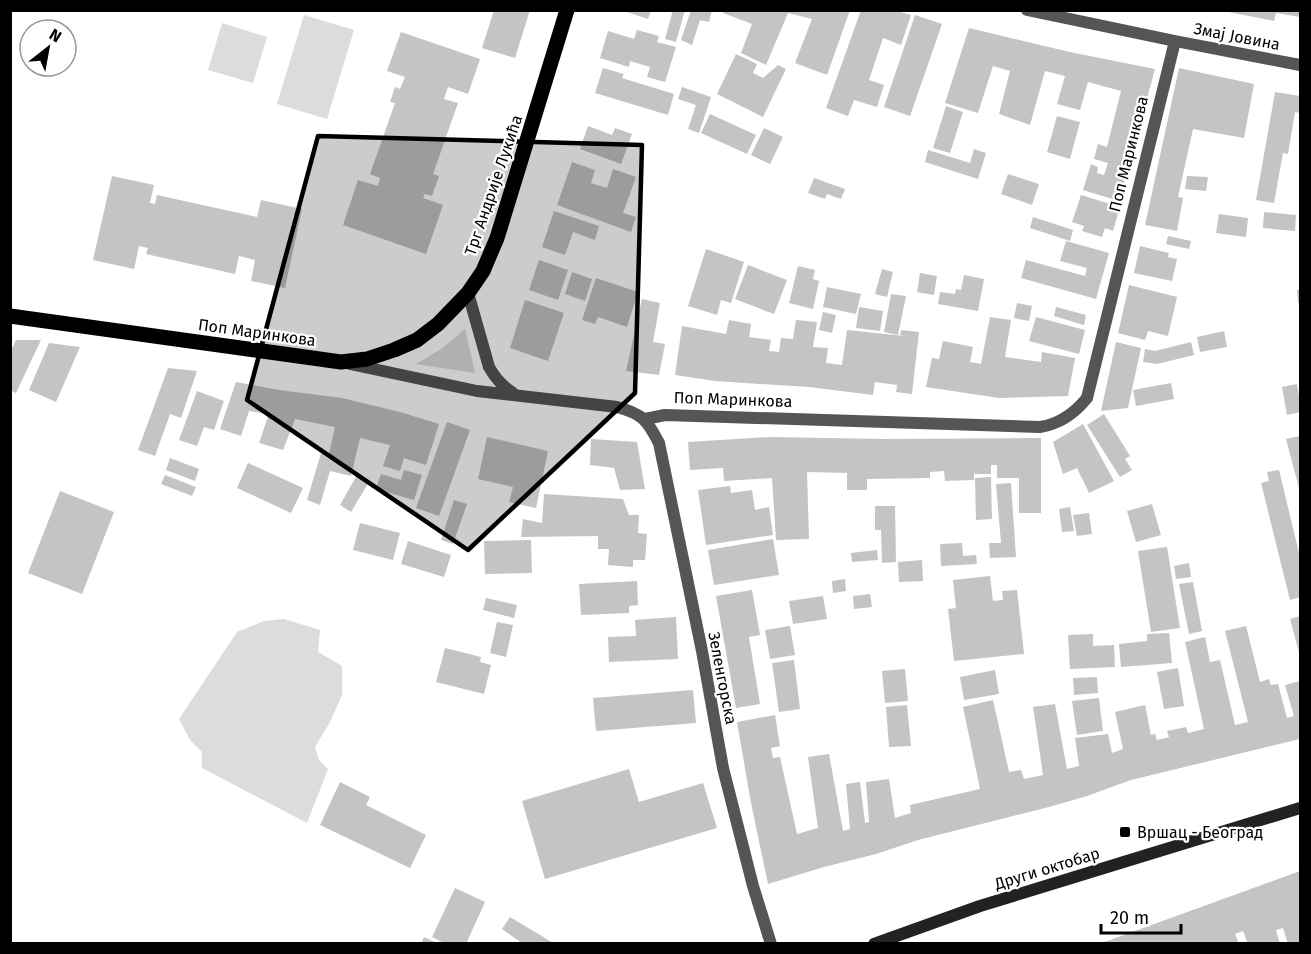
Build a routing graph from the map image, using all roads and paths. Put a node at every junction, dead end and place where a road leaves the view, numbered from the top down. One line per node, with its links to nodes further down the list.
1 (567, 10): 5 (main road, Трг Андрије Лукића)
2 (1027, 10): 3 (street, Змај Јовина)
3 (1175, 41): 4 (street, Змај Јовина); 9 (street, Поп Маринкова)
4 (1300, 65)
5 (468, 293): 7 (main road, Трг Андрије Лукића); 8 (street)
6 (10, 316): 7 (main road, Поп Маринкова)
7 (341, 362): 8 (street, Поп Маринкова)
8 (513, 394): 9 (street, Поп Маринкова)
9 (645, 420): 11 (street, Зеленгорска)
10 (1300, 808): 12 (main road, Други октобар)
11 (771, 944)
12 (874, 944)

